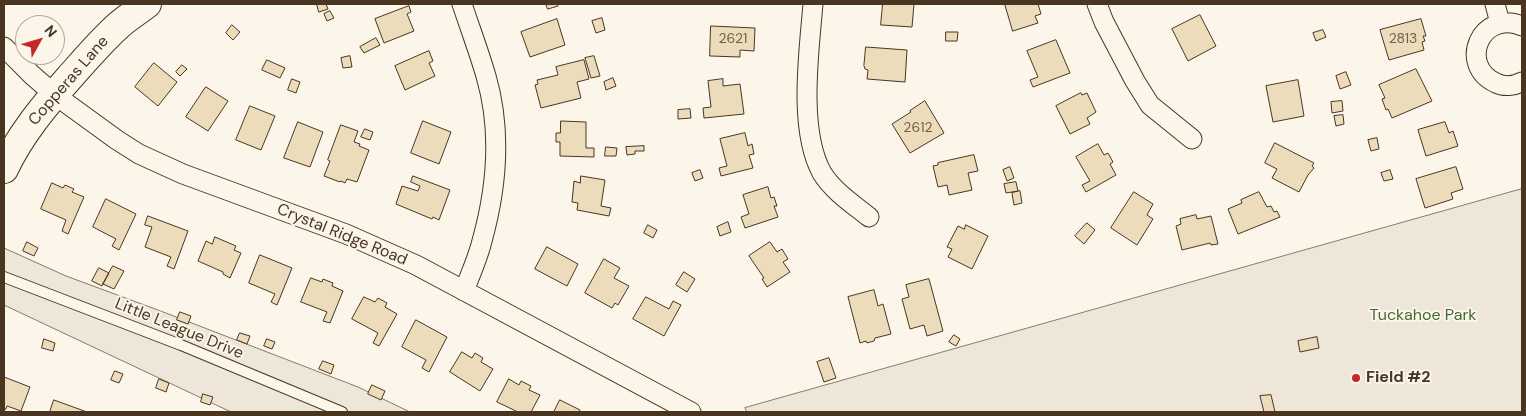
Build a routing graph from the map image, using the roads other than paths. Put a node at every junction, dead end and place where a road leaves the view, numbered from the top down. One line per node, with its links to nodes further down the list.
1 (147, 4): 10 (street, Copperas Lane)
2 (462, 4): 15 (street)
3 (813, 4): 13 (street)
4 (1097, 4): 11 (street)
5 (1495, 4): 6 (street)
6 (1500, 23): 7 (street); 9 (street)
7 (1522, 26)
8 (4, 47): 10 (street, Crystal Ridge Road)
9 (1522, 82)
10 (55, 95): 12 (street, Copperas Lane); 15 (street, Crystal Ridge Road)
11 (1192, 139)
12 (4, 169)
13 (869, 217)
14 (4, 277): 16 (lane, Little League Drive)
15 (464, 291): 17 (street, Crystal Ridge Road)
16 (342, 412)
17 (691, 412)

